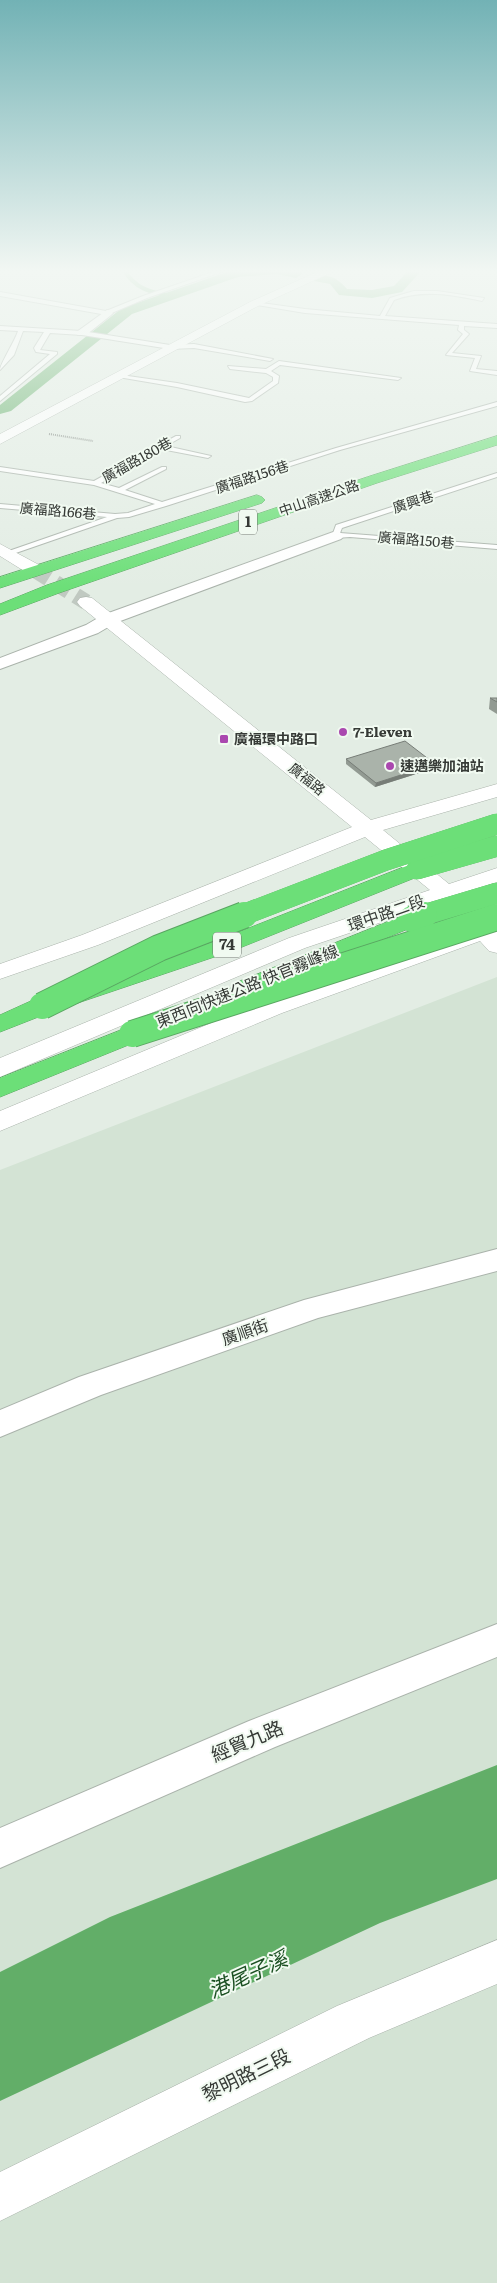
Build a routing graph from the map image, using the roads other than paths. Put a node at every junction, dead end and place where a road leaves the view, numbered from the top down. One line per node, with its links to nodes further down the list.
1 (28, 376): 6 (lane)
2 (275, 376): 4 (lane)
3 (378, 376): 5 (lane)
4 (121, 377): 10 (main road)
5 (398, 378)
6 (0, 399)
7 (497, 404): 21 (lane, 廣福路156巷)
8 (497, 426): 13 (highway)
9 (178, 437): 12 (lane, 廣福路180巷)
10 (0, 440)
11 (497, 440): 30 (highway, 中山高速公路 / 1)
12 (159, 447): 14 (lane); 18 (lane, 廣福路180巷)
13 (407, 453)
14 (208, 456)
15 (0, 468): 18 (lane, 廣福路180巷)
16 (164, 468): 19 (lane)
17 (497, 475): 24 (lane, 廣興巷)
18 (95, 483): 19 (lane, 廣福路180巷)
19 (121, 490): 21 (lane, 廣福路180巷)
20 (267, 496): 28 (highway, 中山高速公路 / 1)
21 (164, 505): 23 (lane, 廣福路156巷)
22 (0, 506): 23 (lane, 廣福路166巷)
23 (116, 516): 26 (lane, 廣福路156巷)
24 (336, 536): 25 (lane, 廣福路150巷); 31 (street)
25 (497, 547)
26 (4, 551): 27 (main road)
27 (35, 570)
28 (0, 584)
29 (86, 602): 31 (main road, 廣福路)
30 (0, 610)
31 (109, 619): 32 (street); 35 (main road, 廣福路)
32 (0, 664)
33 (497, 790): 35 (main road)
34 (497, 824): 43 (highway, bridge)
35 (368, 828): 39 (main road, 廣福路); 42 (main road)
36 (497, 846): 43 (highway, 74, bridge)
37 (497, 863): 39 (main road, 環中路二段)
38 (497, 875): 39 (main road, 環中路二段)
39 (440, 887): 41 (main road, 廣福路); 46 (main road, 環中路二段); 47 (main road, 環中路二段)
40 (497, 892): 45 (highway, 東西向快速公路 快官霧峰線, bridge)
41 (494, 931): 45 (highway, bridge); 49 (main road)
42 (0, 972)
43 (42, 1006): 44 (highway, 74)
44 (0, 1024)
45 (132, 1034): 48 (highway, 東西向快速公路 快官霧峰線)
46 (0, 1052)
47 (0, 1068)
48 (0, 1088)
49 (0, 1122)
50 (497, 1260): 51 (street, 廣順街)
51 (0, 1424)
52 (497, 1640): 53 (street, 經貿九路)
53 (0, 1848)
54 (497, 1962): 55 (main road, 黎明路三段)
55 (0, 2197)

